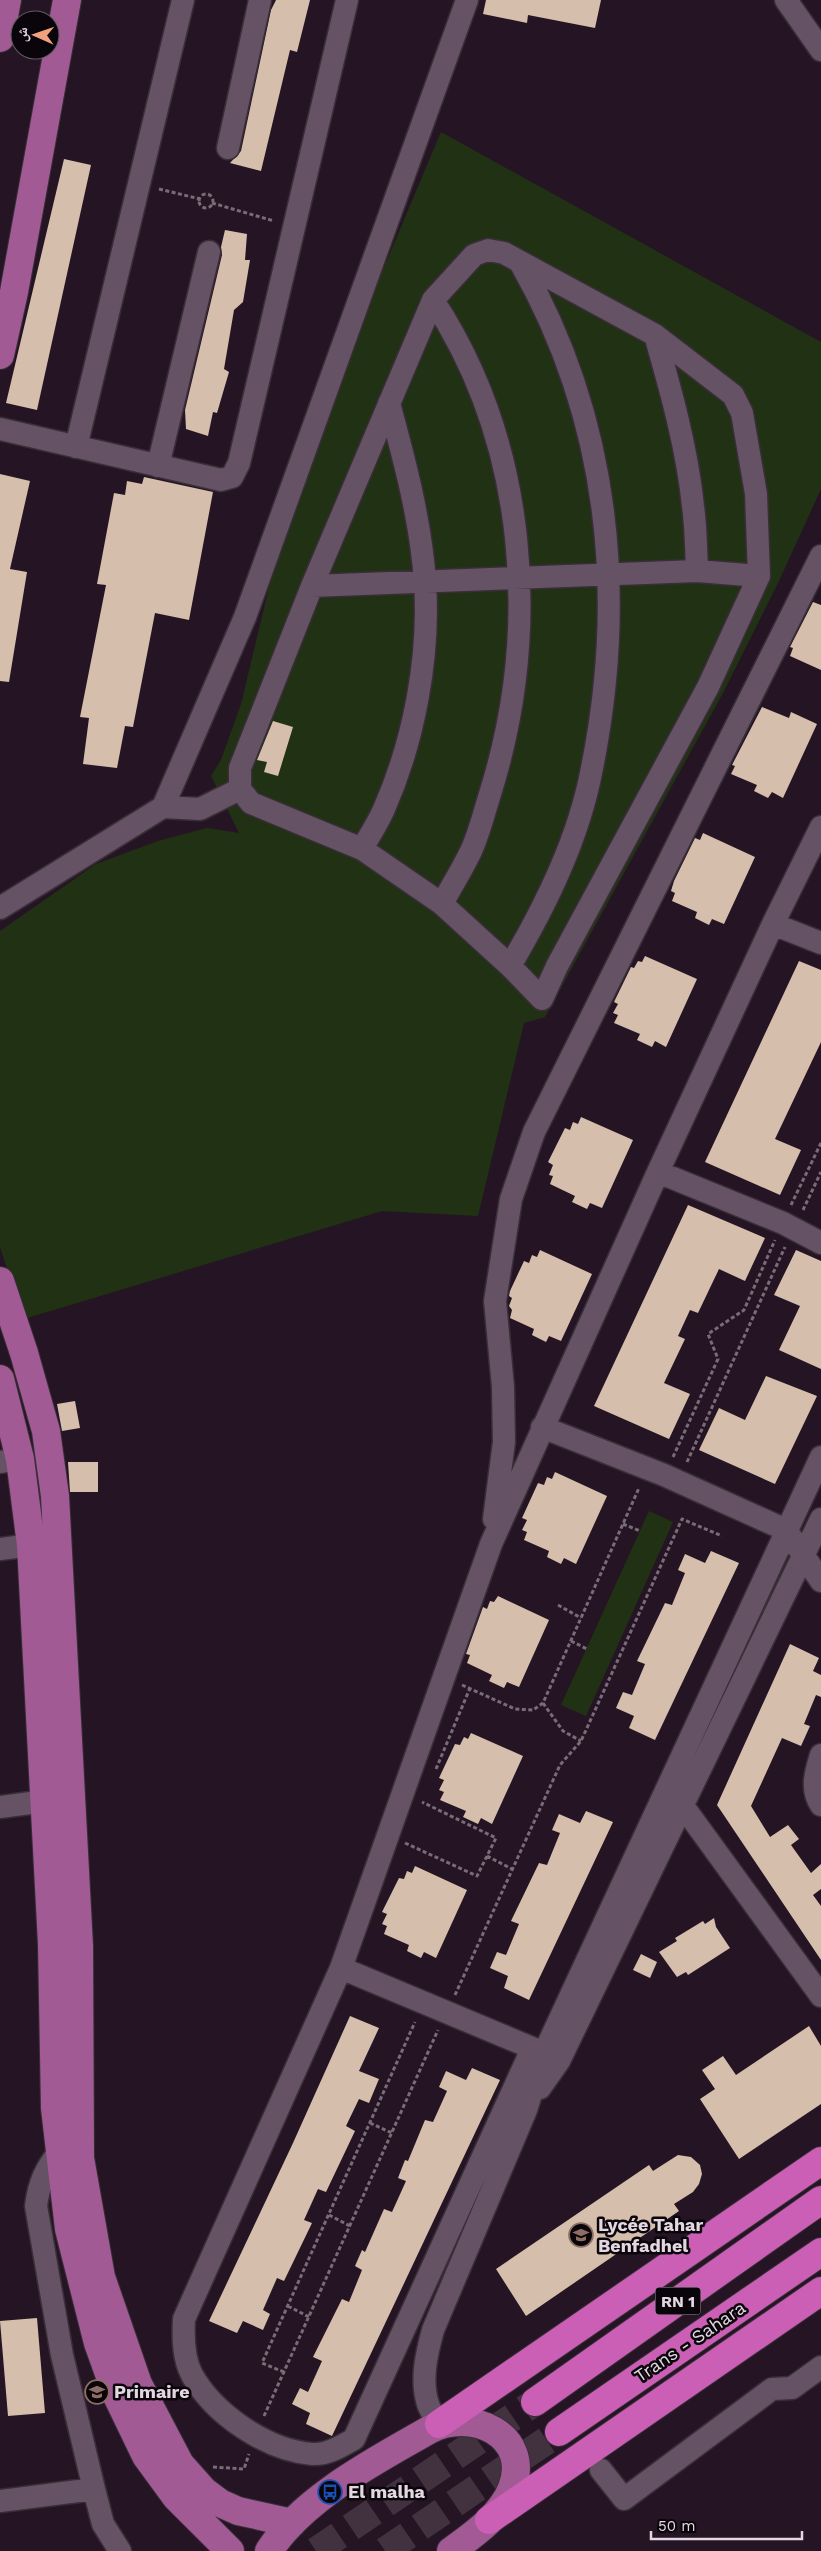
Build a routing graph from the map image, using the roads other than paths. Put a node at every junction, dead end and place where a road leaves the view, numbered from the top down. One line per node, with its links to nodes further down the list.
1 (7, 0): 8 (main road)
2 (66, 0): 15 (main road)
3 (184, 0): 18 (street)
4 (260, 0): 10 (street)
5 (347, 0): 19 (street)
6 (467, 0): 28 (street)
7 (786, 0): 9 (street)
8 (0, 38)
9 (821, 50)
10 (228, 148)
11 (209, 252): 19 (street)
12 (522, 264): 13 (street); 14 (street); 22 (street)
13 (433, 300): 16 (street); 24 (street)
14 (655, 335): 21 (street); 23 (street)
15 (0, 355)
16 (389, 403): 25 (street); 26 (street)
17 (0, 429): 18 (street)
18 (76, 447): 19 (street)
19 (158, 466)
20 (821, 556): 45 (street)
21 (697, 571): 22 (street); 23 (street)
22 (609, 574): 24 (street); 35 (street)
23 (759, 576): 35 (street)
24 (520, 578): 25 (street); 31 (street)
25 (425, 582): 26 (street); 30 (street)
26 (312, 586): 27 (street)
27 (240, 789): 28 (street); 30 (street)
28 (163, 807): 32 (street)
29 (821, 827): 33 (street)
30 (362, 849): 31 (street)
31 (442, 904): 35 (street)
32 (0, 908)
33 (773, 924): 34 (street); 36 (street)
34 (821, 943)
35 (510, 966)
36 (658, 1172): 37 (street); 40 (street)
37 (821, 1243)
38 (0, 1281): 73 (main road)
39 (0, 1379): 42 (main road)
40 (542, 1427): 44 (street); 45 (street)
41 (821, 1457): 44 (street)
42 (10, 1461): 46 (main road)
43 (821, 1519): 48 (street)
44 (786, 1530): 48 (street); 51 (street)
45 (491, 1544): 56 (street)
46 (31, 1545): 47 (street); 52 (main road)
47 (0, 1549)
48 (804, 1556): 49 (street); 53 (street)
49 (821, 1581)
50 (821, 1755): 54 (street)
51 (668, 1784): 53 (street); 58 (street)
52 (45, 1801): 55 (street); 60 (main road)
53 (683, 1805): 57 (street); 59 (street)
54 (821, 1805)
55 (0, 1807)
56 (341, 1968): 58 (street); 58 (street)
57 (821, 1996)
58 (538, 2051): 59 (street)
59 (526, 2110): 67 (street)
60 (60, 2151): 70 (street); 75 (main road)
61 (821, 2161): 67 (highway)
62 (821, 2200): 66 (highway, RN 1)
63 (821, 2252): 68 (highway, Trans - Sahara / RN 1)
64 (821, 2291): 72 (highway)
65 (821, 2367): 69 (street)
66 (535, 2402)
67 (439, 2424): 72 (main road); 73 (main road)
68 (559, 2432)
69 (601, 2470)
70 (94, 2489): 71 (street); 74 (street)
71 (0, 2501)
72 (489, 2520): 77 (main road)
73 (292, 2523): 76 (main road)
74 (120, 2551)
75 (230, 2551)
76 (269, 2551)
77 (451, 2551)

